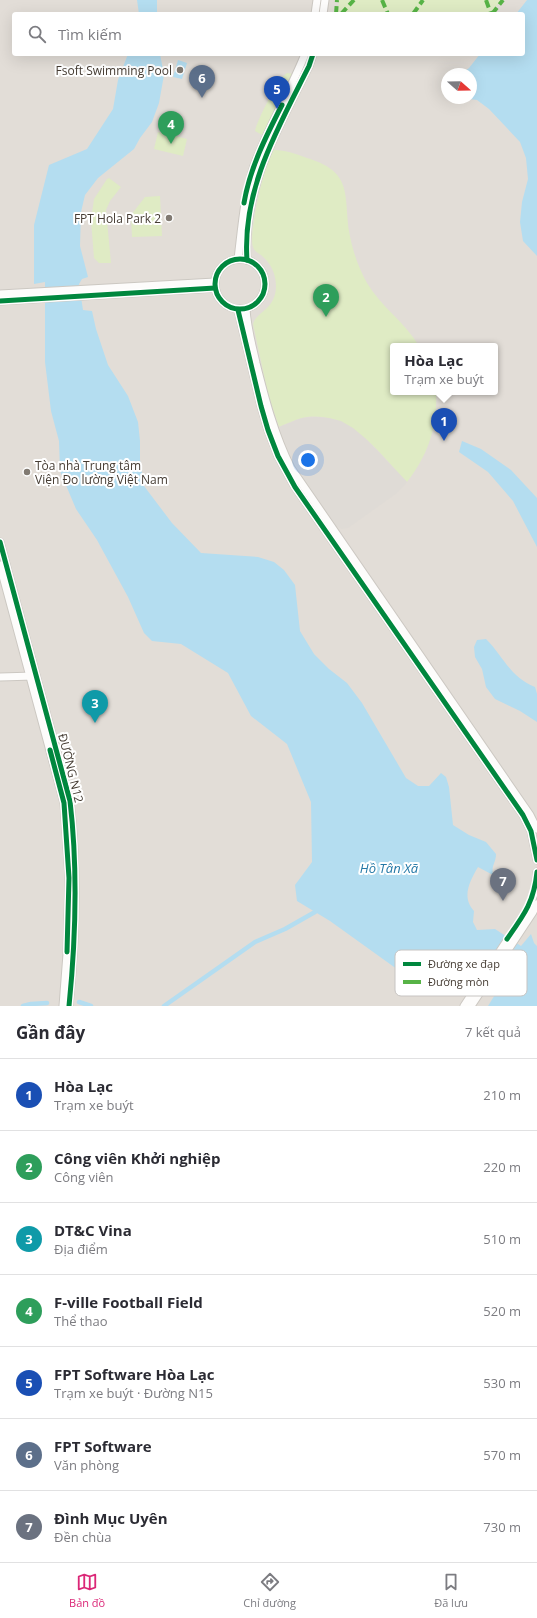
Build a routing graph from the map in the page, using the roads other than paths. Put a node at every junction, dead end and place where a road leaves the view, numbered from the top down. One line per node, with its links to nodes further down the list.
1 (317, 0): 3 (street)
2 (325, 0): 4 (street)
3 (315, 12)
4 (323, 12)
5 (304, 56): 7 (street)
6 (312, 56): 8 (street)
7 (238, 259): 8 (street); 9 (street)
8 (247, 260): 13 (street)
9 (215, 285): 11 (street); 14 (street)
10 (0, 294): 11 (street)
11 (41, 295): 12 (street)
12 (0, 301)
13 (246, 309): 14 (street); 15 (street)
14 (238, 310): 15 (street)
15 (313, 508): 17 (street)
16 (0, 542): 19 (street, ĐƯỜNG N12)
17 (339, 544): 21 (street); 22 (street)
18 (0, 565): 19 (street, ĐƯỜNG N12)
19 (34, 676): 20 (street); 30 (street, ĐƯỜNG N12); 31 (street, ĐƯỜNG N12)
20 (0, 677)
21 (537, 829)
22 (537, 860)
23 (537, 872): 24 (street)
24 (536, 891): 26 (street)
25 (537, 904): 26 (street)
26 (510, 941): 27 (street)
27 (504, 950)
28 (472, 996): 32 (street)
29 (477, 996): 33 (street)
30 (63, 1006)
31 (70, 1006)
32 (464, 1006)
33 (472, 1006)

